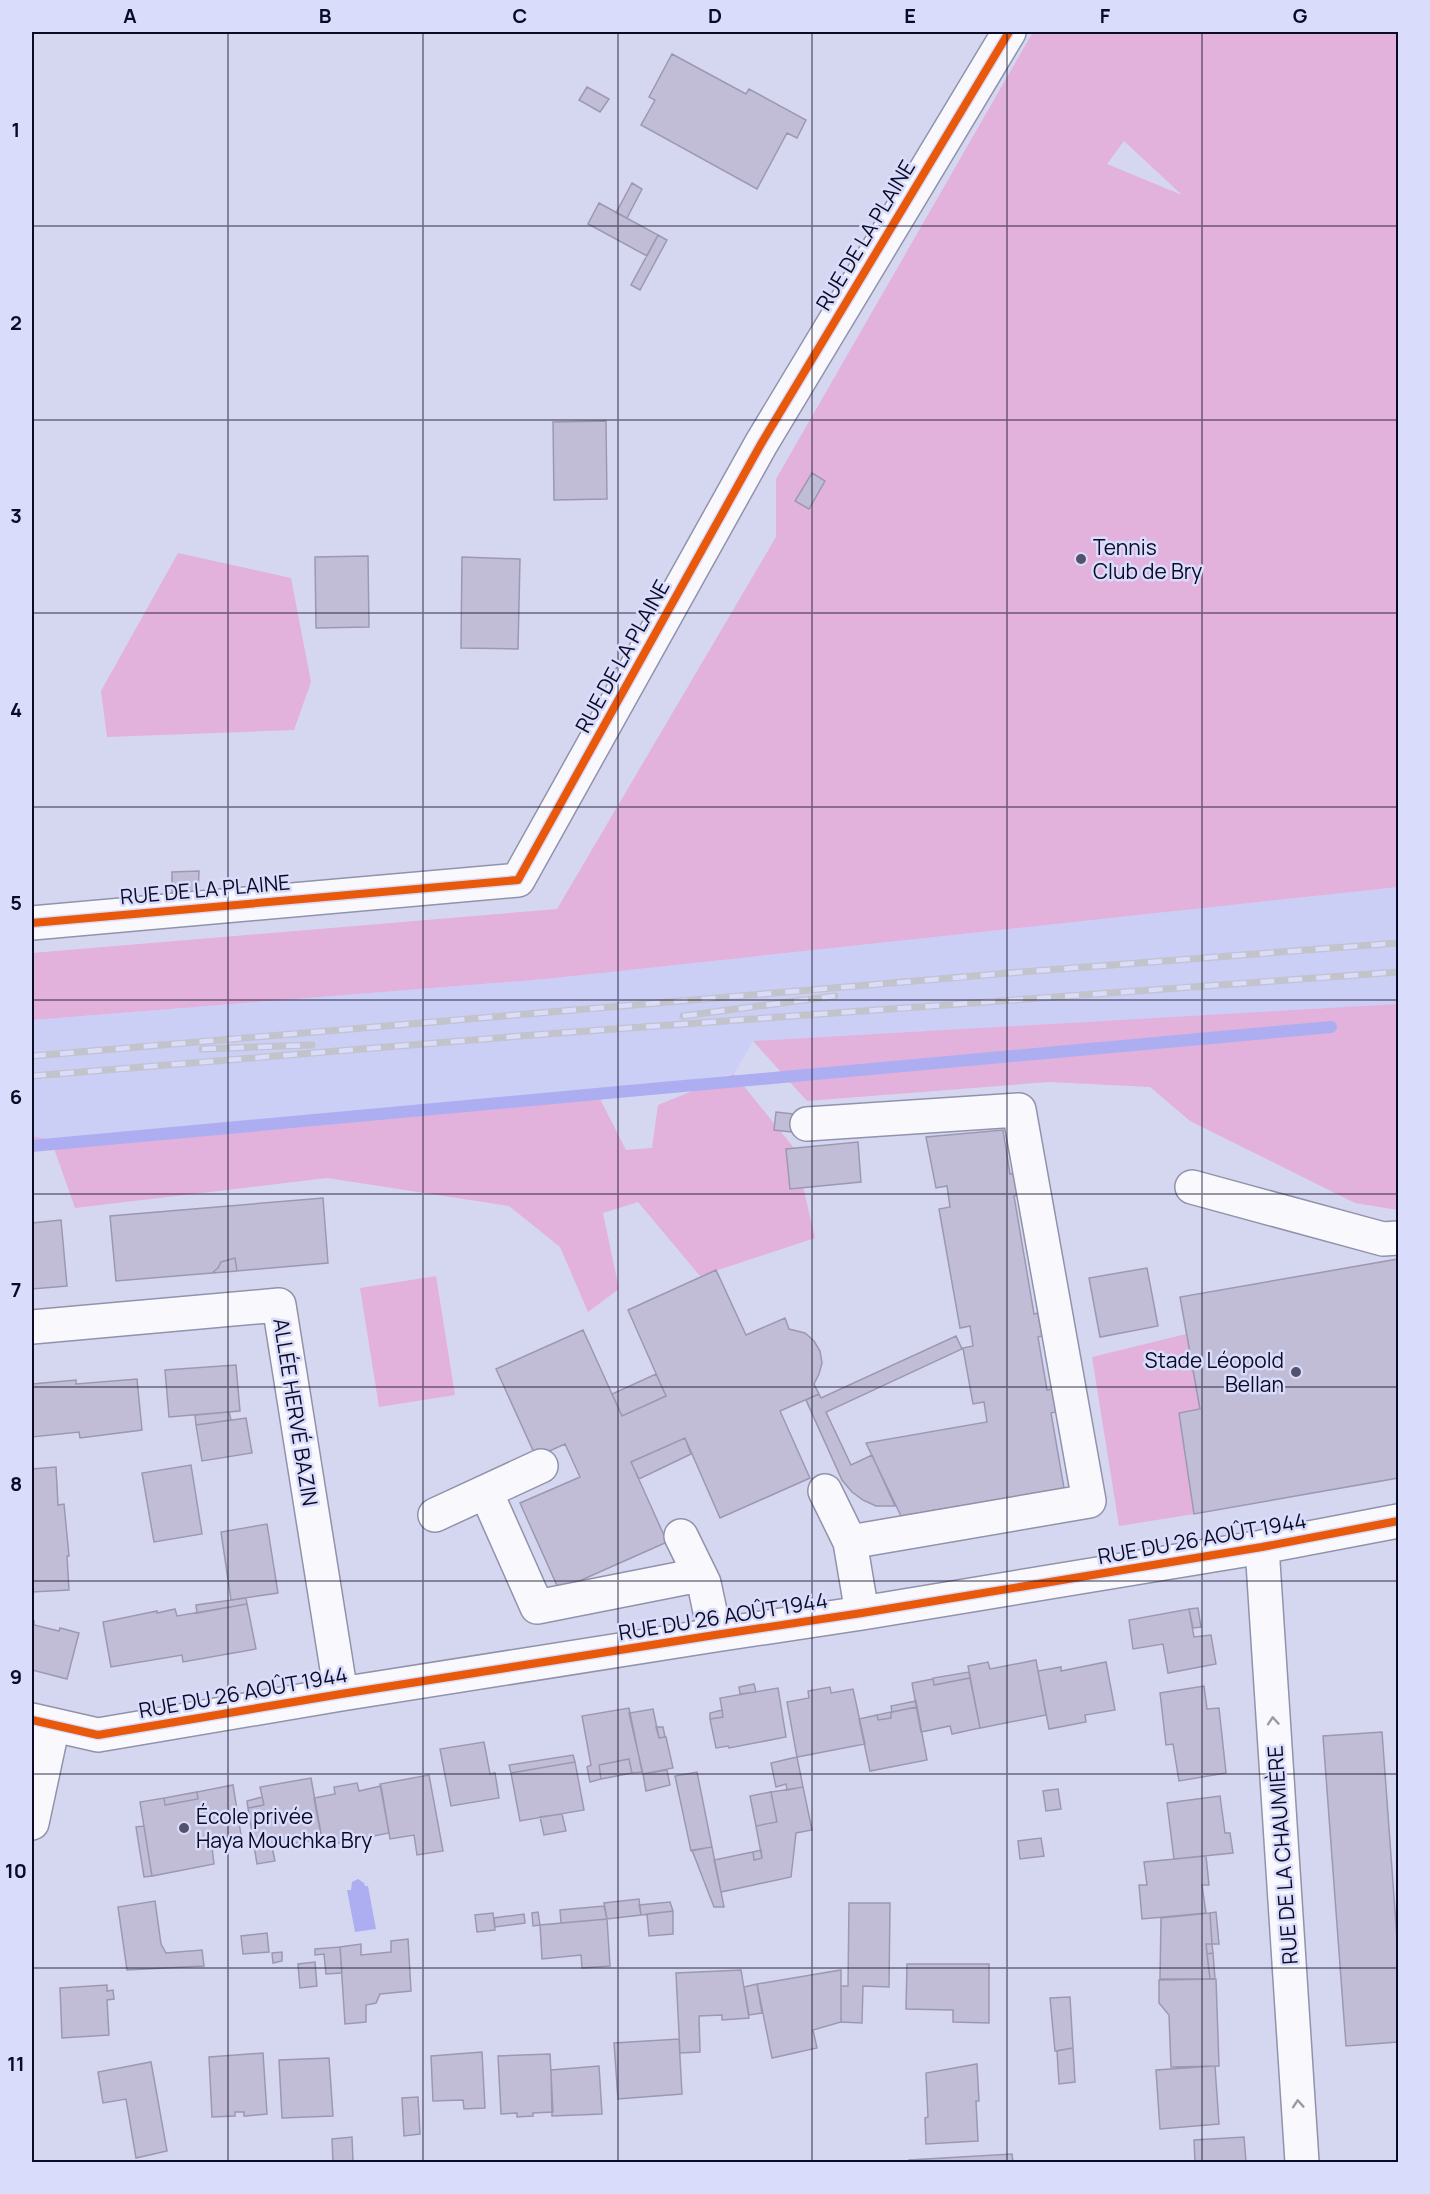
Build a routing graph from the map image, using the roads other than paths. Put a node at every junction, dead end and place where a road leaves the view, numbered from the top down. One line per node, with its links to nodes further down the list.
1 (1009, 32): 2 (street, RUE DE LA PLAINE)
2 (32, 923)
3 (807, 1124): 13 (street)
4 (1192, 1187): 5 (street)
5 (1398, 1238)
6 (32, 1327): 18 (street, ALLÉE HERVÉ BAZIN)
7 (541, 1466): 9 (street)
8 (825, 1491): 13 (street)
9 (486, 1492): 10 (street); 15 (street)
10 (435, 1515)
11 (1398, 1521): 14 (street, RUE DU 26 AOÛT 1944)
12 (681, 1536): 15 (street)
13 (850, 1542): 16 (street)
14 (1262, 1547): 16 (street, RUE DU 26 AOÛT 1944); 21 (street, RUE DE LA CHAUMIÈRE, one-way to 14)
15 (699, 1575): 17 (street)
16 (862, 1613): 17 (street, RUE DU 26 AOÛT 1944)
17 (715, 1635): 18 (street, RUE DU 26 AOÛT 1944)
18 (341, 1694): 19 (street, RUE DU 26 AOÛT 1944)
19 (42, 1723): 20 (street)
20 (32, 1823)
21 (1302, 2163)

